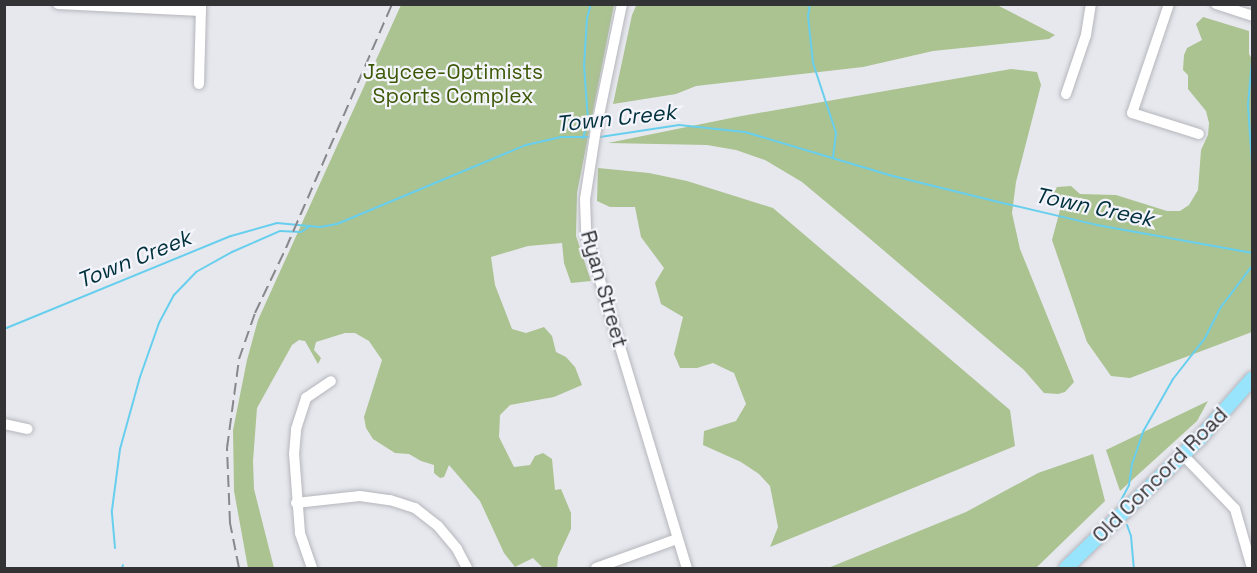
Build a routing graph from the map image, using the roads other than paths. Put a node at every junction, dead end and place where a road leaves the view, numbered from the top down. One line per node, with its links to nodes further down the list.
1 (58, 4): 6 (street)
2 (622, 4): 17 (street, Ryan Street)
3 (1091, 4): 9 (street)
4 (1169, 4): 10 (street)
5 (1216, 4): 7 (street)
6 (201, 8): 8 (street)
7 (1252, 16)
8 (200, 84)
9 (1066, 94)
10 (1199, 134)
11 (1252, 379): 15 (main road, Old Concord Road)
12 (330, 381): 16 (street)
13 (5, 426): 14 (street)
14 (27, 429)
15 (1183, 455): 22 (main road, Old Concord Road); 23 (street)
16 (296, 504): 18 (street); 19 (street)
17 (677, 539): 20 (street); 21 (street, Ryan Street)
18 (312, 568)
19 (467, 568)
20 (596, 568)
21 (687, 568)
22 (1066, 568)
23 (1252, 568)

